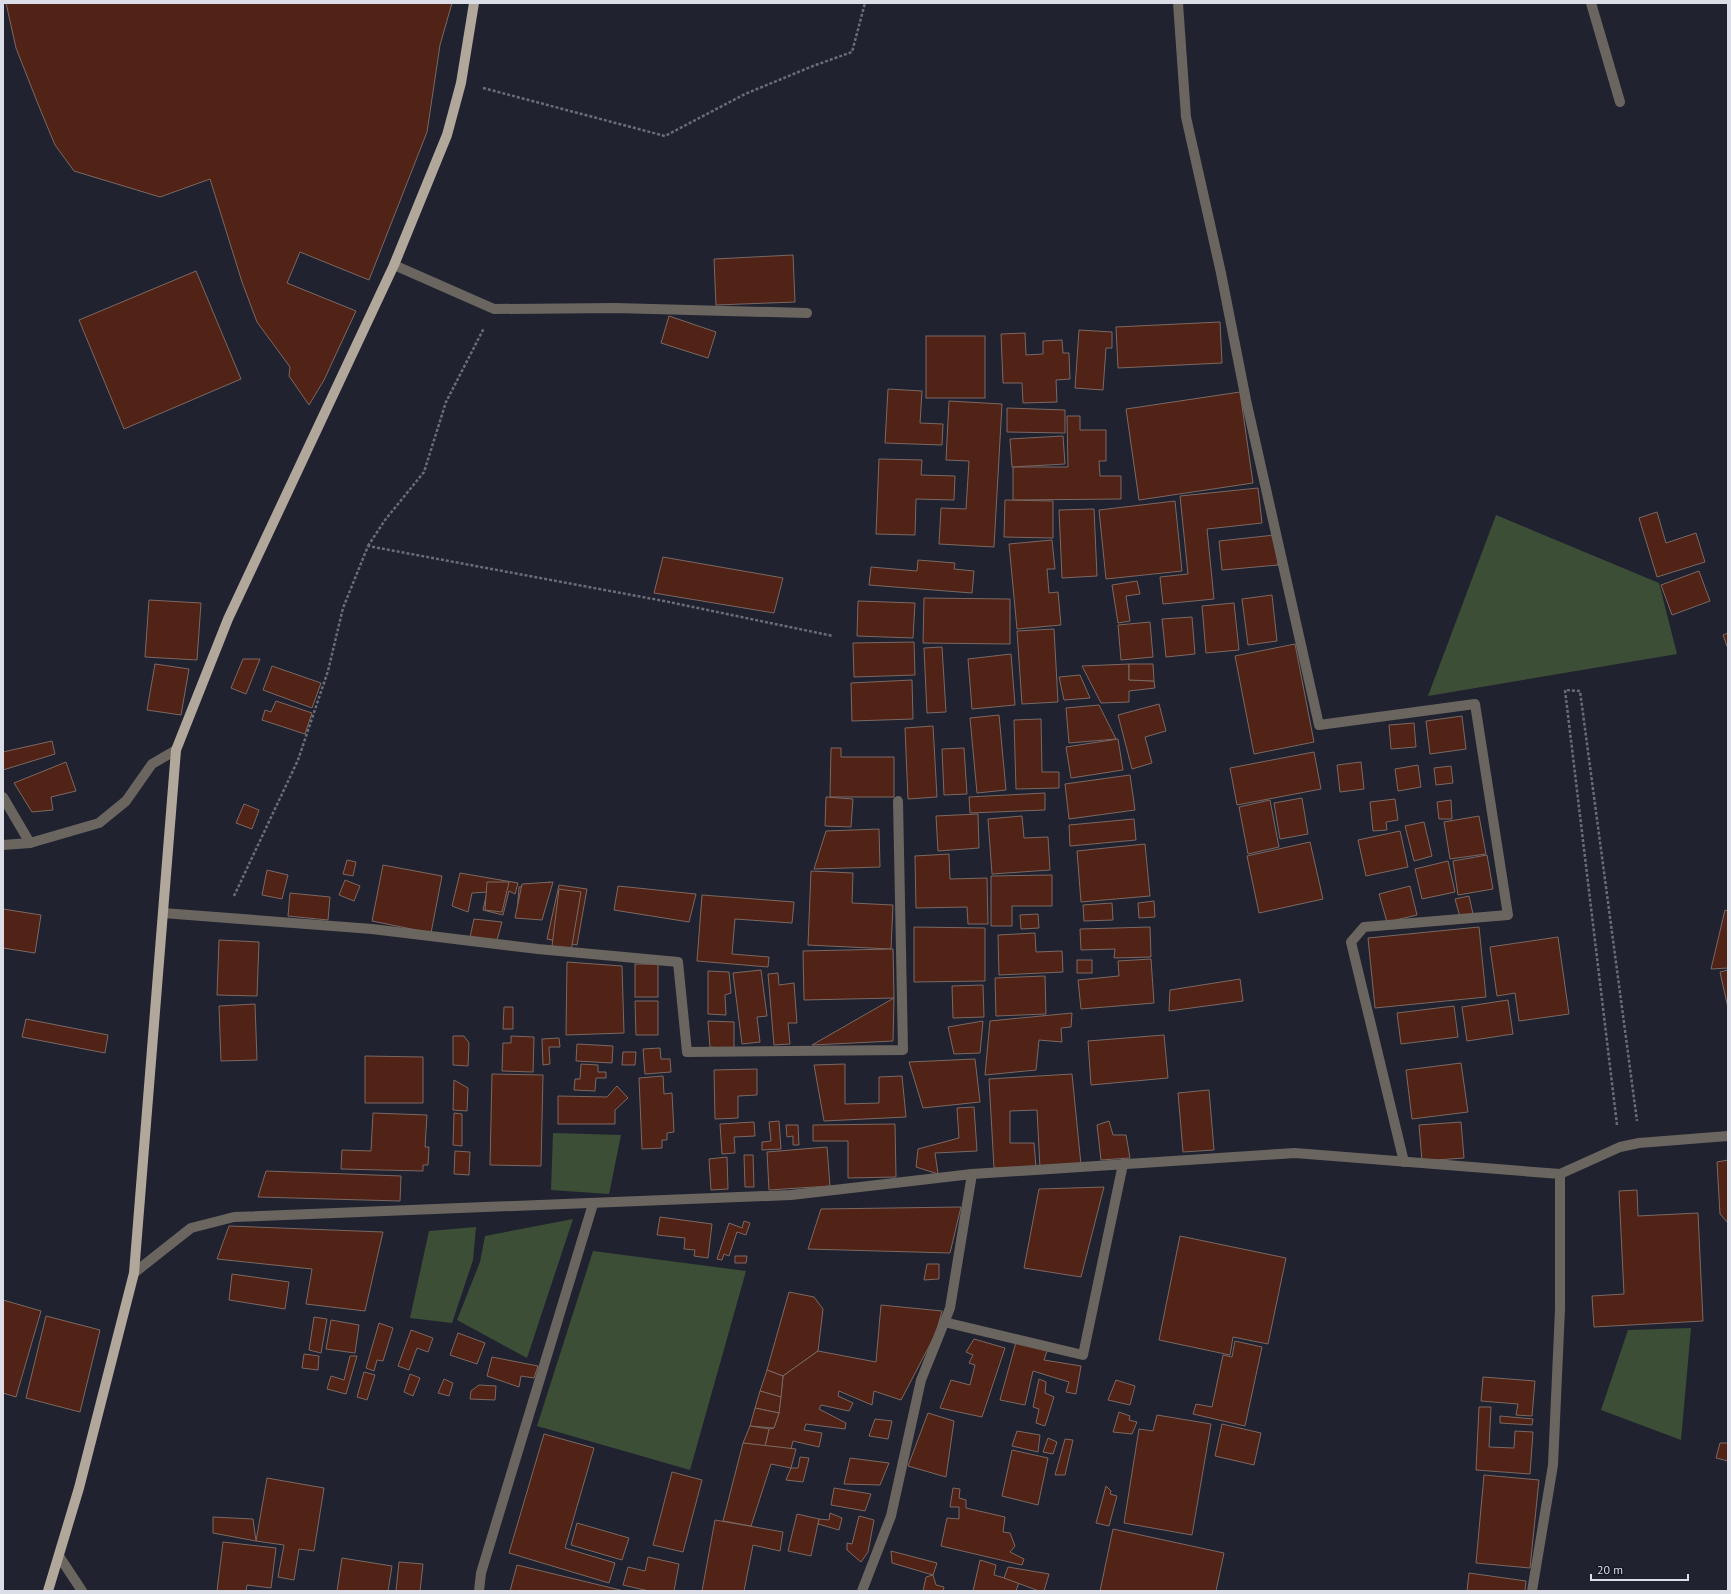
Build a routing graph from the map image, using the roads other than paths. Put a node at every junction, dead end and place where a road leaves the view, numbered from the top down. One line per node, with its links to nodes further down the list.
1 (474, 3): 5 (main road)
2 (1178, 3): 14 (street)
3 (1591, 3): 4 (street)
4 (1620, 102)
5 (394, 265): 6 (street); 7 (main road)
6 (807, 313)
7 (176, 750): 10 (street); 12 (main road)
8 (3, 797): 10 (street)
9 (898, 801): 12 (street)
10 (30, 843): 11 (street)
11 (3, 845)
12 (163, 913): 19 (main road)
13 (1728, 1136): 17 (street)
14 (1404, 1162): 15 (street); 17 (street)
15 (1123, 1164): 16 (street); 20 (street)
16 (972, 1174): 18 (street); 20 (street)
17 (1560, 1174): 26 (street)
18 (593, 1204): 19 (street); 24 (street)
19 (134, 1274): 21 (main road)
20 (944, 1322): 25 (street)
21 (59, 1556): 22 (main road); 23 (street)
22 (48, 1591)
23 (82, 1591)
24 (479, 1591)
25 (862, 1591)
26 (1532, 1591)

